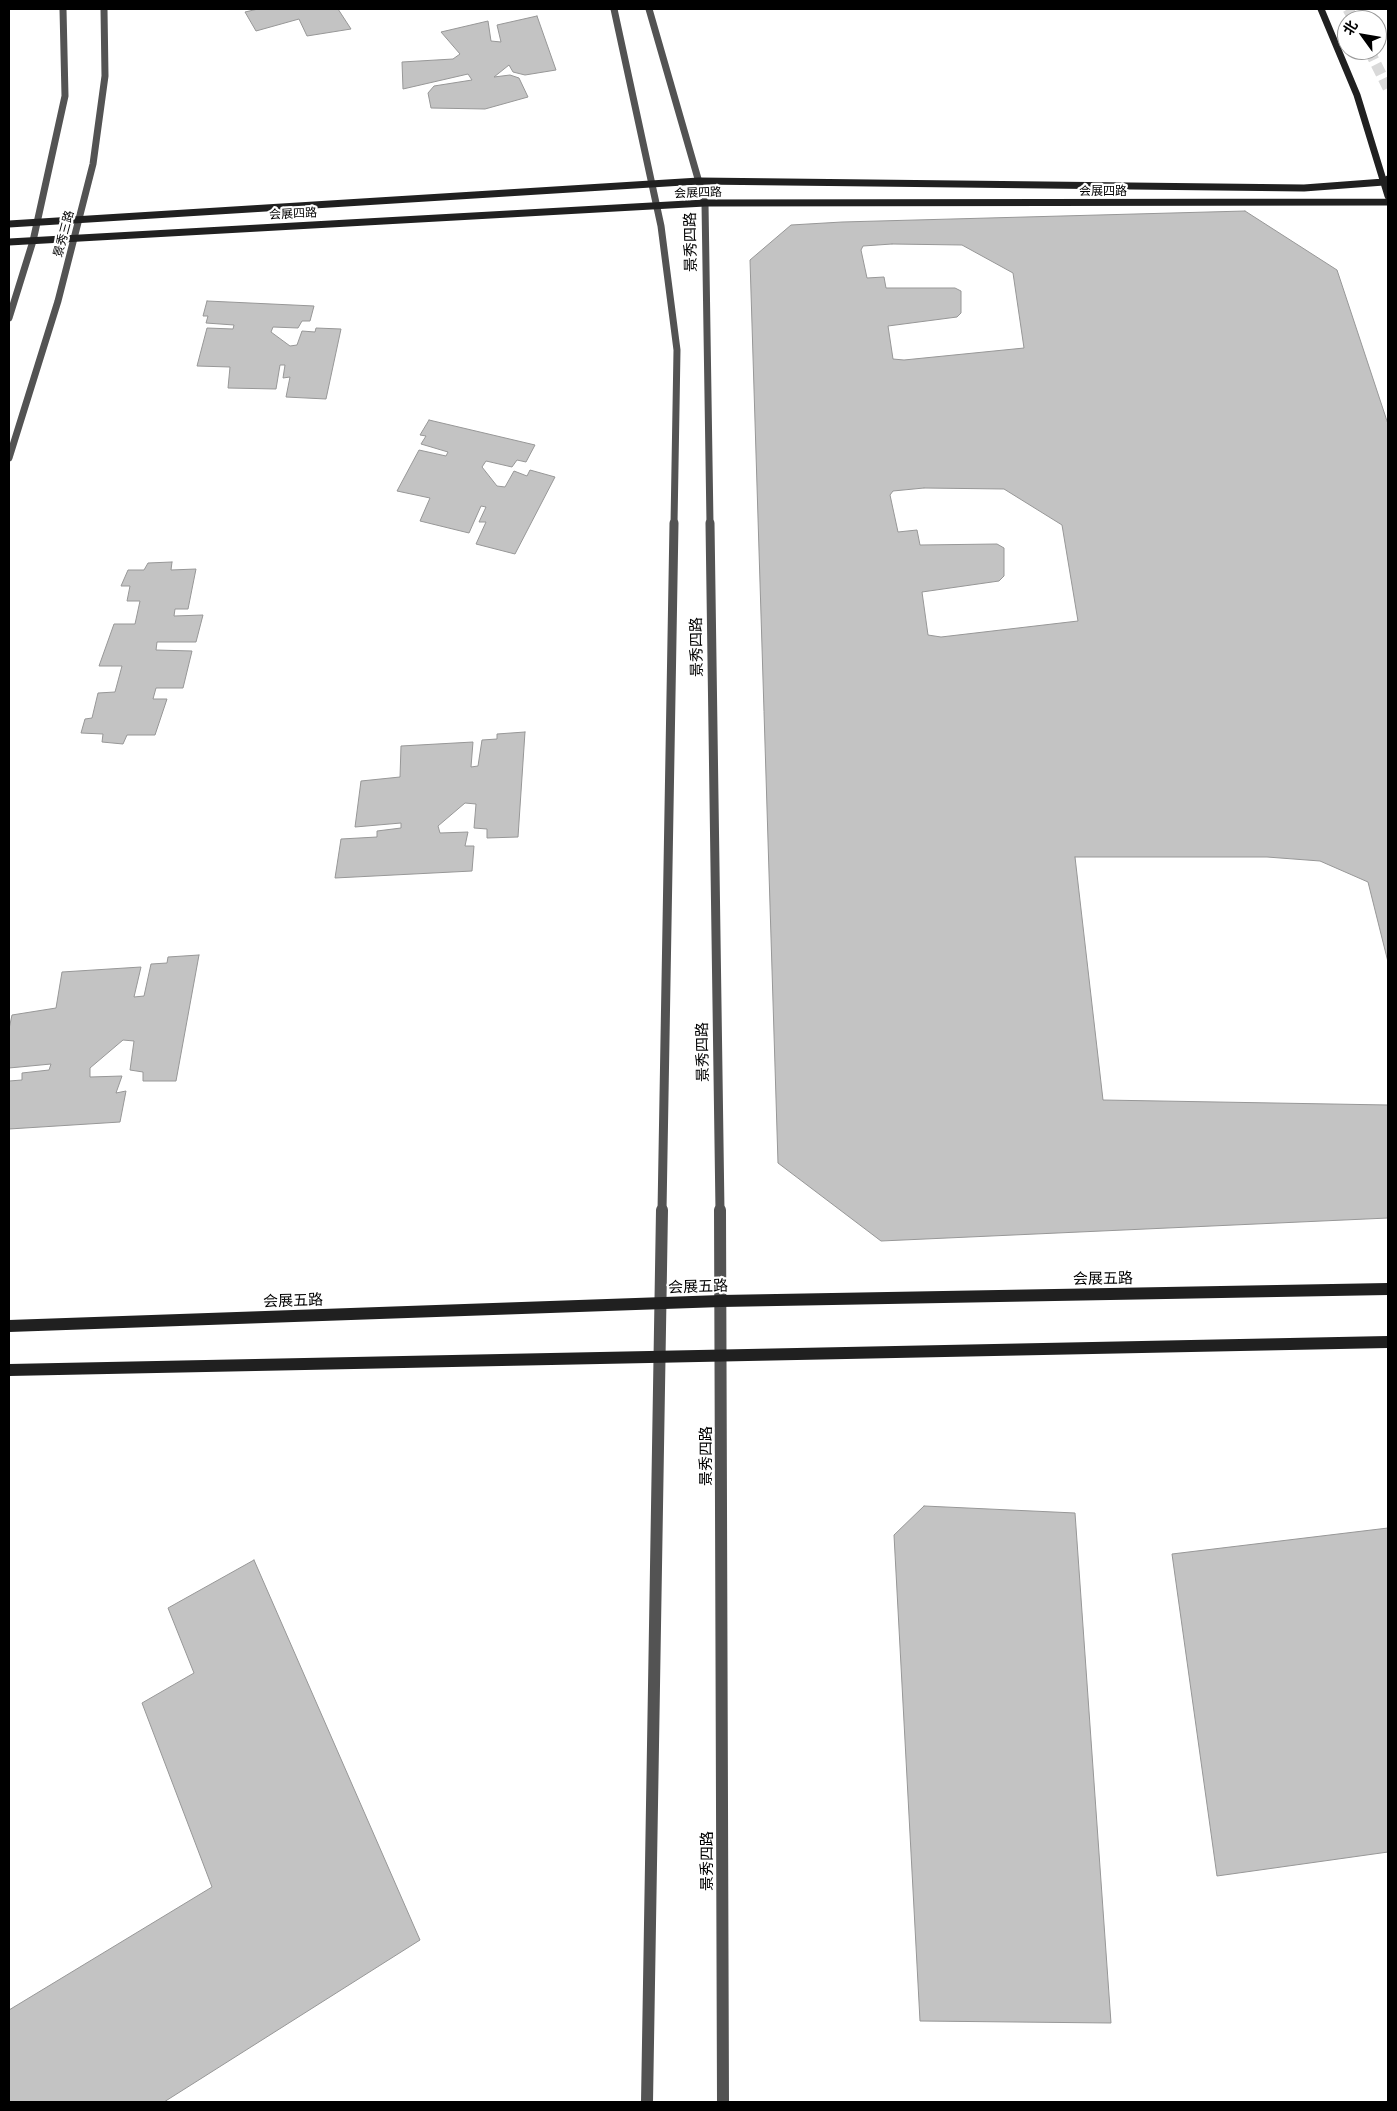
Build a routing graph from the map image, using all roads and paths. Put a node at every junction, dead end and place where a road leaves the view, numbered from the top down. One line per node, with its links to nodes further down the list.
1 (63, 9): 14 (street, 景秀三路)
2 (104, 9): 13 (street, 景秀三路)
3 (614, 9): 8 (street, 景秀四路)
4 (649, 9): 6 (street, 景秀四路)
5 (1321, 9): 7 (main road)
6 (699, 181): 7 (main road, 会展四路); 8 (main road, 会展四路); 11 (street, 景秀四路)
7 (1386, 181): 9 (main road)
8 (652, 184): 12 (street, 景秀四路); 13 (main road, 会展四路)
9 (1388, 196)
10 (1388, 202): 11 (main road, 会展四路)
11 (705, 203): 12 (main road, 会展四路); 22 (street, 景秀四路)
12 (657, 206): 16 (main road, 会展四路); 23 (street, 景秀四路)
13 (80, 220): 14 (main road, 会展四路); 16 (street, 景秀三路)
14 (37, 222): 15 (main road, 会展四路); 17 (street, 景秀三路)
15 (9, 224)
16 (75, 238): 17 (main road, 会展四路); 20 (street, 景秀三路)
17 (33, 241): 18 (main road, 会展四路); 19 (street, 景秀三路)
18 (9, 242)
19 (9, 318)
20 (9, 458)
21 (1388, 1289): 22 (main road, 会展五路)
22 (721, 1301): 23 (main road, 会展五路); 26 (street, 景秀四路)
23 (660, 1303): 24 (main road, 会展五路); 27 (street, 景秀四路)
24 (9, 1326)
25 (1388, 1342): 26 (main road)
26 (722, 1355): 27 (main road); 30 (street, 景秀四路)
27 (660, 1356): 28 (main road); 29 (street, 景秀四路)
28 (9, 1370)
29 (647, 2102)
30 (723, 2102)

